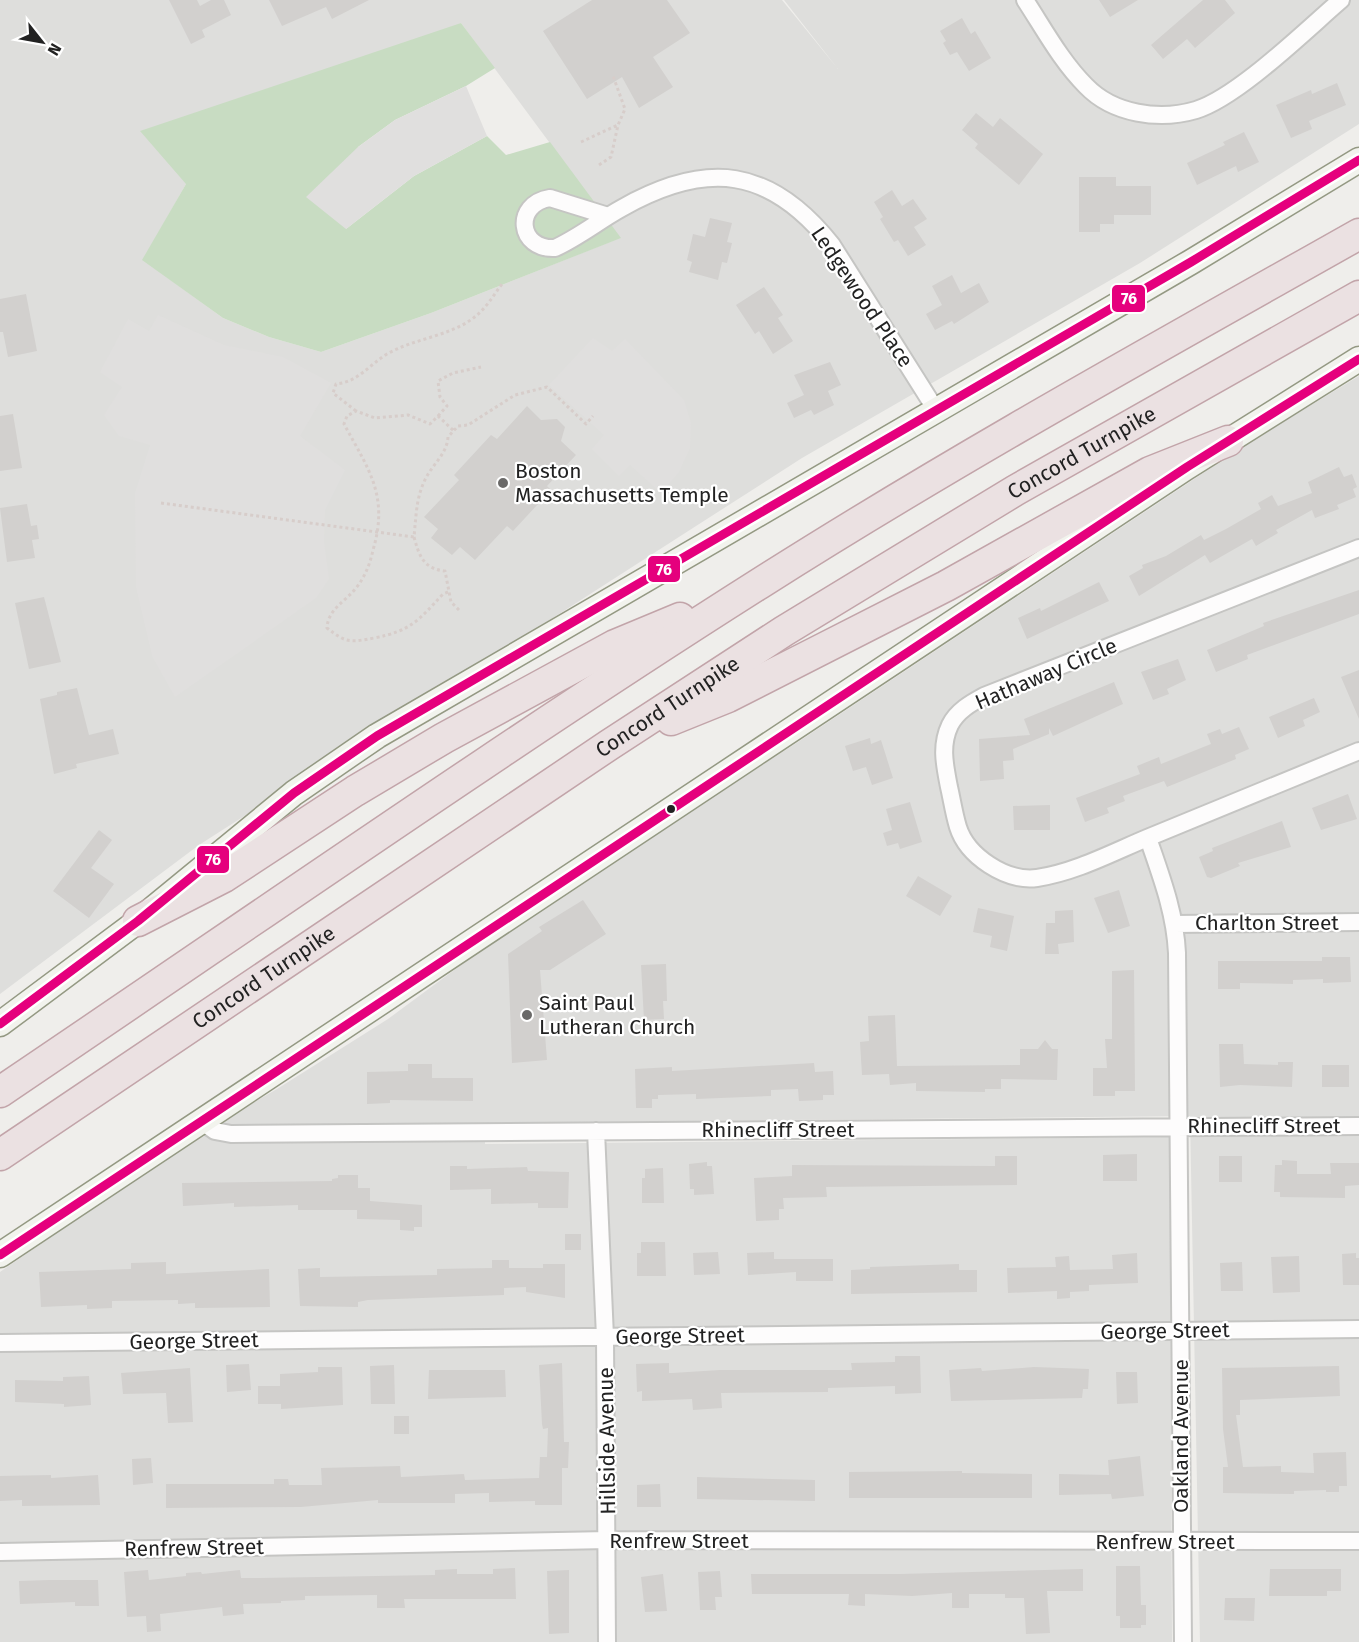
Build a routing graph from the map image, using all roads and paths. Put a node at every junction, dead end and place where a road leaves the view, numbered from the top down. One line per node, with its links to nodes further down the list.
1 (1025, 0): 2 (street)
2 (1341, 0)
3 (613, 76): 4 (path)
4 (618, 125): 5 (path); 7 (path)
5 (581, 142)
6 (1359, 160): 16 (main road)
7 (599, 165)
8 (1359, 213): 11 (highway)
9 (608, 216): 9 (street, Ledgewood Place); 16 (street, Ledgewood Place)
10 (1359, 234): 11 (highway)
11 (1286, 276): 26 (highway)
12 (502, 284): 17 (path)
13 (1359, 296): 29 (highway, Concord Turnpike)
14 (1359, 359): 21 (main road)
15 (481, 367): 18 (path)
16 (936, 410): 32 (main road)
17 (356, 411): 18 (path); 23 (path)
18 (438, 416): 20 (path)
19 (593, 416): 20 (path)
20 (454, 430): 24 (path)
21 (1228, 441): 29 (highway); 37 (main road)
22 (161, 502): 23 (path)
23 (379, 532): 24 (path); 27 (path)
24 (414, 537): 27 (path)
25 (1359, 548): 31 (street, Hathaway Circle)
26 (760, 583): 32 (highway); 36 (highway)
27 (448, 592): 28 (path)
28 (459, 610)
29 (609, 745): 41 (highway, Concord Turnpike)
30 (1359, 751): 31 (street, Hathaway Circle)
31 (1148, 838): 34 (street, Oakland Avenue)
32 (138, 921): 35 (main road)
33 (1359, 922): 34 (street, Charlton Street)
34 (1175, 924): 39 (street, Oakland Avenue)
35 (0, 1024)
36 (0, 1092)
37 (201, 1121): 40 (street, Rhinecliff Street); 42 (main road)
38 (1359, 1126): 39 (street, Rhinecliff Street)
39 (1178, 1127): 40 (street, Rhinecliff Street); 44 (street, Oakland Avenue)
40 (596, 1131): 45 (street, Hillside Avenue)
41 (0, 1155)
42 (0, 1255)
43 (1359, 1329): 44 (street, George Street)
44 (1180, 1331): 45 (street, George Street); 49 (street, Oakland Avenue)
45 (605, 1337): 46 (street, George Street); 47 (street, Hillside Avenue)
46 (0, 1343)
47 (608, 1540): 49 (street, Renfrew Street); 50 (street, Renfrew Street); 51 (street, Hillside Avenue)
48 (1359, 1541): 49 (street, Renfrew Street)
49 (1182, 1543): 52 (street, Oakland Avenue)
50 (0, 1552)
51 (607, 1642)
52 (1183, 1642)

